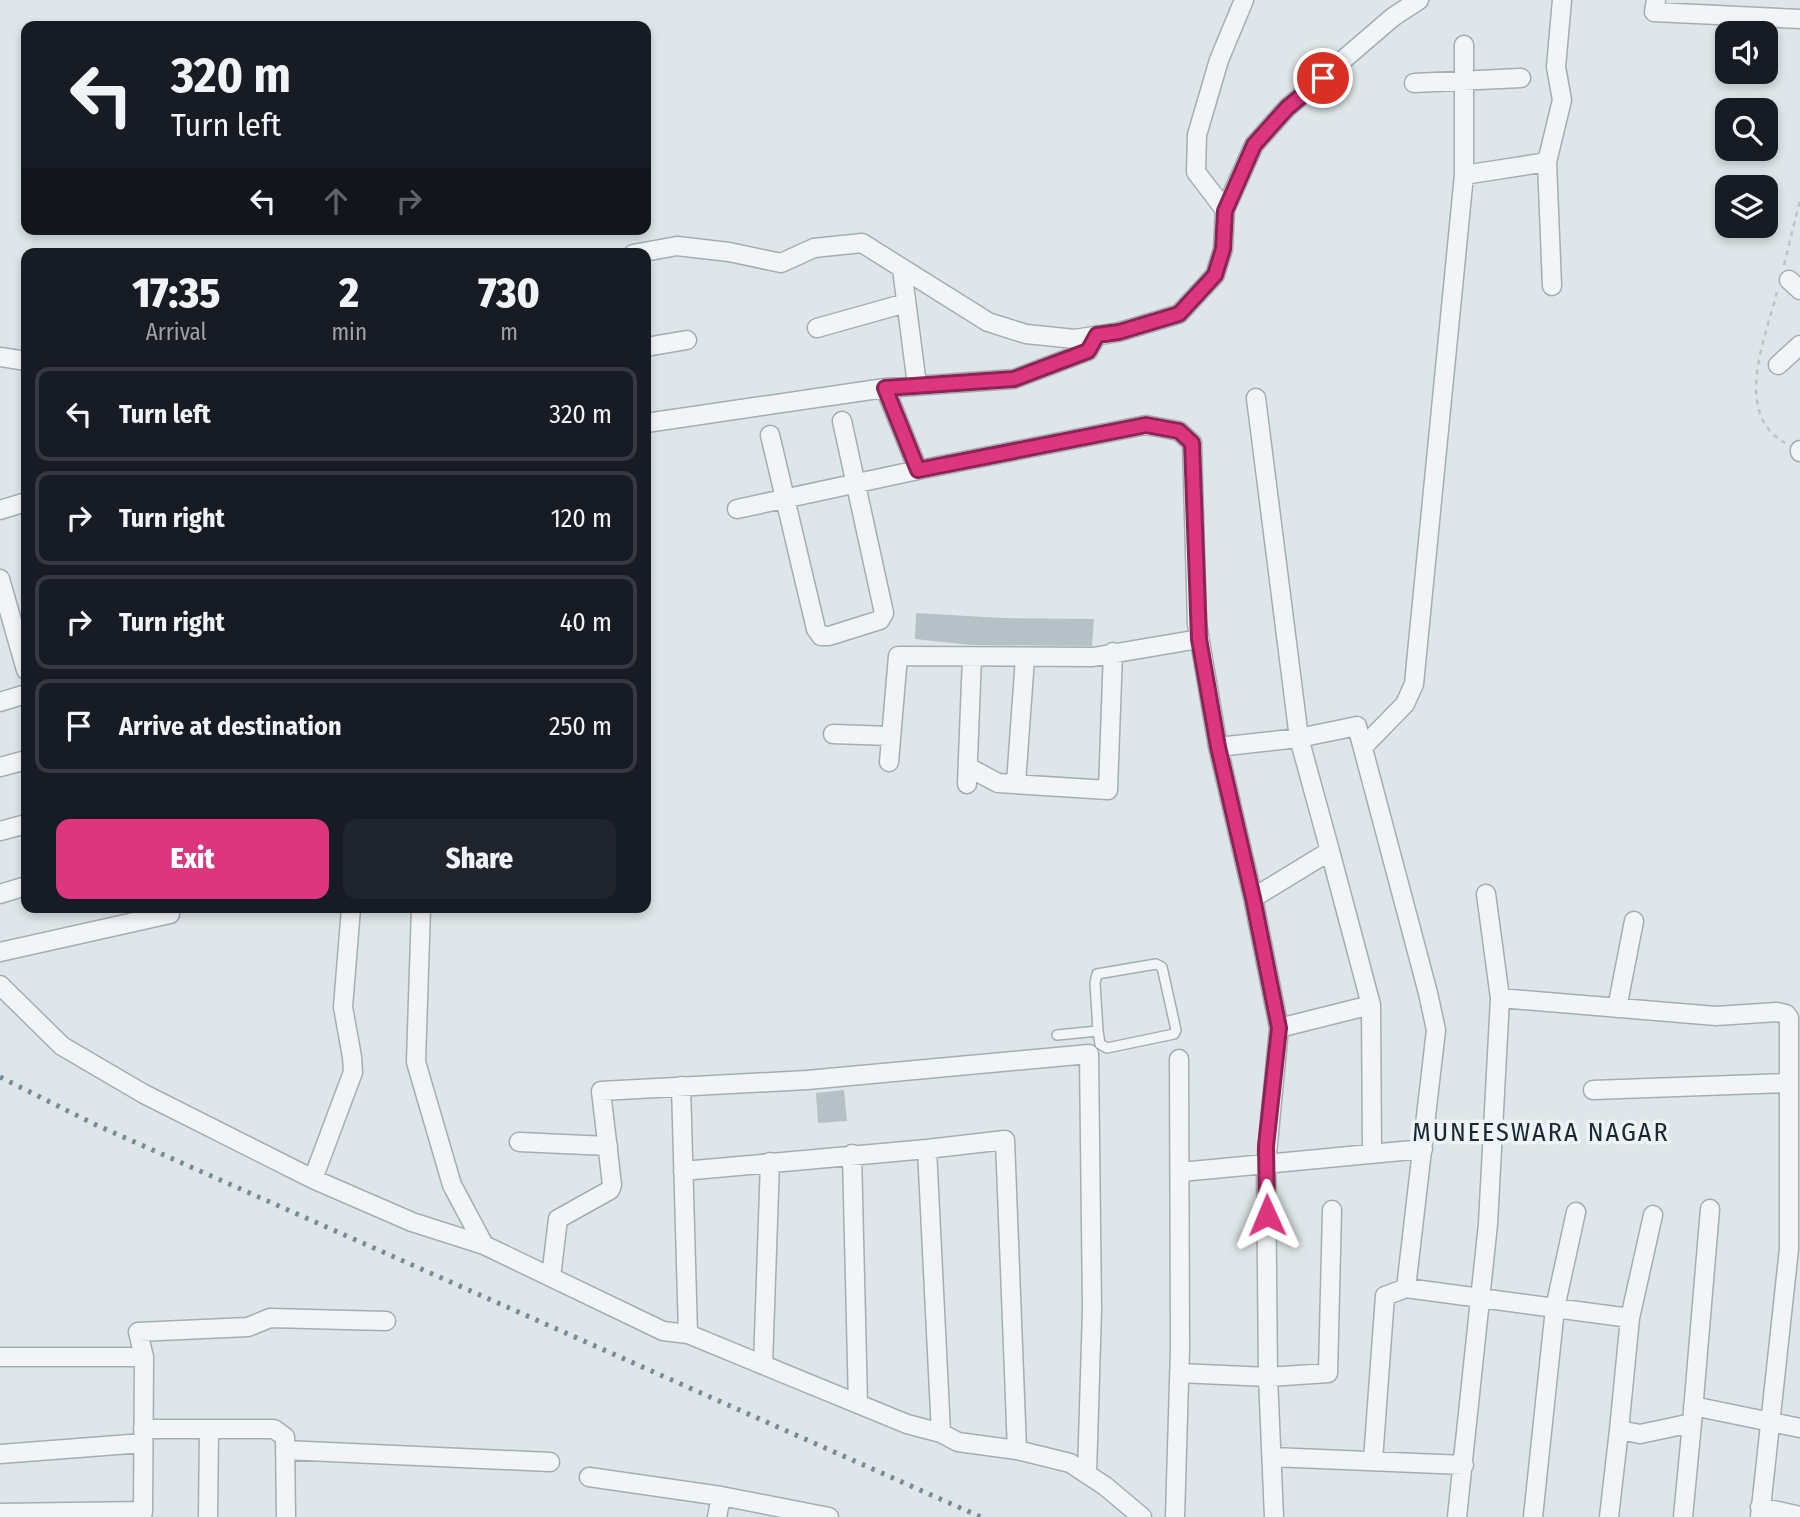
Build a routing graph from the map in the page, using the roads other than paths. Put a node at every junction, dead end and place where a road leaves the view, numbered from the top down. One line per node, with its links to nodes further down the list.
1 (1244, 0): 12 (street)
2 (1419, 0): 12 (street)
3 (1562, 0): 10 (street)
4 (1656, 0): 5 (street)
5 (1800, 19)
6 (1464, 45): 8 (street)
7 (1521, 78): 8 (street)
8 (1465, 80): 9 (street); 11 (street)
9 (1414, 83)
10 (1547, 162): 11 (street); 15 (street)
11 (1464, 175): 50 (street)
12 (1225, 211): 18 (street)
13 (651, 251): 14 (street)
14 (902, 269): 16 (street); 18 (street)
15 (1552, 286)
16 (906, 303): 17 (street); 25 (street)
17 (817, 328)
18 (1097, 335): 25 (street)
19 (687, 340): 21 (street)
20 (1800, 345): 24 (street)
21 (651, 346)
22 (0, 357): 23 (street)
23 (21, 360)
24 (1778, 365)
25 (917, 385): 26 (street)
26 (885, 388): 29 (street); 31 (street)
27 (1256, 398): 48 (street)
28 (842, 421): 32 (street)
29 (651, 423)
30 (770, 435): 33 (street)
31 (918, 470): 32 (street); 38 (street)
32 (857, 483): 33 (street); 33 (street)
33 (785, 499): 35 (street)
34 (21, 504): 36 (street)
35 (737, 509)
36 (0, 510)
37 (0, 581): 39 (street)
38 (1199, 639): 40 (street); 49 (street)
39 (8, 640): 43 (street)
40 (1113, 652): 42 (street); 54 (street)
41 (972, 657): 42 (street); 47 (street); 54 (street)
42 (1025, 657): 54 (street)
43 (21, 662)
44 (21, 696): 45 (street)
45 (0, 702)
46 (833, 734): 47 (street)
47 (891, 736): 52 (street)
48 (1299, 738): 49 (street); 50 (street); 57 (street)
49 (1218, 747): 61 (street)
50 (1363, 747): 83 (street)
51 (21, 761): 53 (street)
52 (889, 762)
53 (0, 767)
54 (1016, 783)
55 (21, 825): 56 (street)
56 (0, 831)
57 (1330, 851): 61 (street); 70 (street)
58 (21, 888): 59 (street)
59 (0, 894)
60 (1486, 894): 69 (street)
61 (1253, 898): 72 (street)
62 (351, 913): 91 (street)
63 (421, 913): 96 (street)
64 (170, 914): 65 (street)
65 (130, 915): 67 (street)
66 (1634, 921): 71 (street)
67 (0, 952)
68 (0, 985): 91 (street)
69 (1500, 998): 71 (street); 99 (street)
70 (1371, 1005): 72 (street); 85 (street)
71 (1617, 1008): 77 (street)
72 (1279, 1028): 88 (street)
73 (1093, 1031): 73 (lane); 74 (lane); 75 (lane)
74 (1057, 1035)
75 (1089, 1054): 78 (street); 124 (street)
76 (1179, 1059): 90 (street)
77 (1788, 1083): 79 (street); 86 (street)
78 (681, 1086): 81 (street); 89 (street)
79 (1593, 1090)
80 (519, 1142): 81 (street)
81 (608, 1146): 97 (street)
82 (927, 1149): 84 (street); 115 (street); 118 (street)
83 (1423, 1149): 85 (street); 98 (street)
84 (852, 1154): 87 (street); 109 (street)
85 (1372, 1154): 88 (street)
86 (1794, 1158): 111 (street)
87 (770, 1162): 89 (street); 106 (street)
88 (1266, 1164): 90 (street); 108 (street)
89 (684, 1171): 103 (street)
90 (1181, 1172): 107 (street)
91 (313, 1179): 96 (street)
92 (1710, 1209): 110 (street)
93 (1332, 1210): 108 (street)
94 (1576, 1212): 100 (street)
95 (1653, 1215): 101 (street)
96 (484, 1245): 97 (street)
97 (551, 1277): 103 (street)
98 (1406, 1288): 99 (street); 121 (street)
99 (1481, 1298): 100 (street); 123 (street)
100 (1555, 1308): 101 (street); 139 (street)
101 (1630, 1318): 114 (street)
102 (386, 1321): 105 (street)
103 (688, 1334): 106 (street)
104 (0, 1357): 105 (street)
105 (144, 1357): 116 (street)
106 (763, 1365): 109 (street)
107 (1179, 1373): 108 (street); 136 (street)
108 (1268, 1377): 120 (street)
109 (858, 1404): 115 (street)
110 (1693, 1415): 111 (street); 114 (street); 141 (street)
111 (1770, 1422): 112 (street); 127 (street)
112 (1800, 1428)
113 (209, 1430): 116 (street); 117 (street); 131 (street)
114 (1619, 1430): 140 (street)
115 (941, 1433): 118 (street)
116 (143, 1436): 119 (street); 129 (street)
117 (285, 1450): 122 (street); 132 (street)
118 (1017, 1450): 124 (street)
119 (0, 1454)
120 (1272, 1457): 121 (street); 137 (street)
121 (1373, 1460): 123 (street)
122 (550, 1462)
123 (1464, 1465): 138 (street)
124 (1087, 1474): 135 (street)
125 (589, 1477): 126 (street)
126 (721, 1496): 133 (street); 134 (street)
127 (1760, 1512): 130 (street)
128 (0, 1513): 129 (street)
129 (143, 1514)
130 (1800, 1516)
131 (208, 1517)
132 (286, 1517)
133 (717, 1517)
134 (829, 1517)
135 (1142, 1517)
136 (1175, 1517)
137 (1274, 1517)
138 (1457, 1517)
139 (1533, 1517)
140 (1609, 1517)
141 (1683, 1517)

